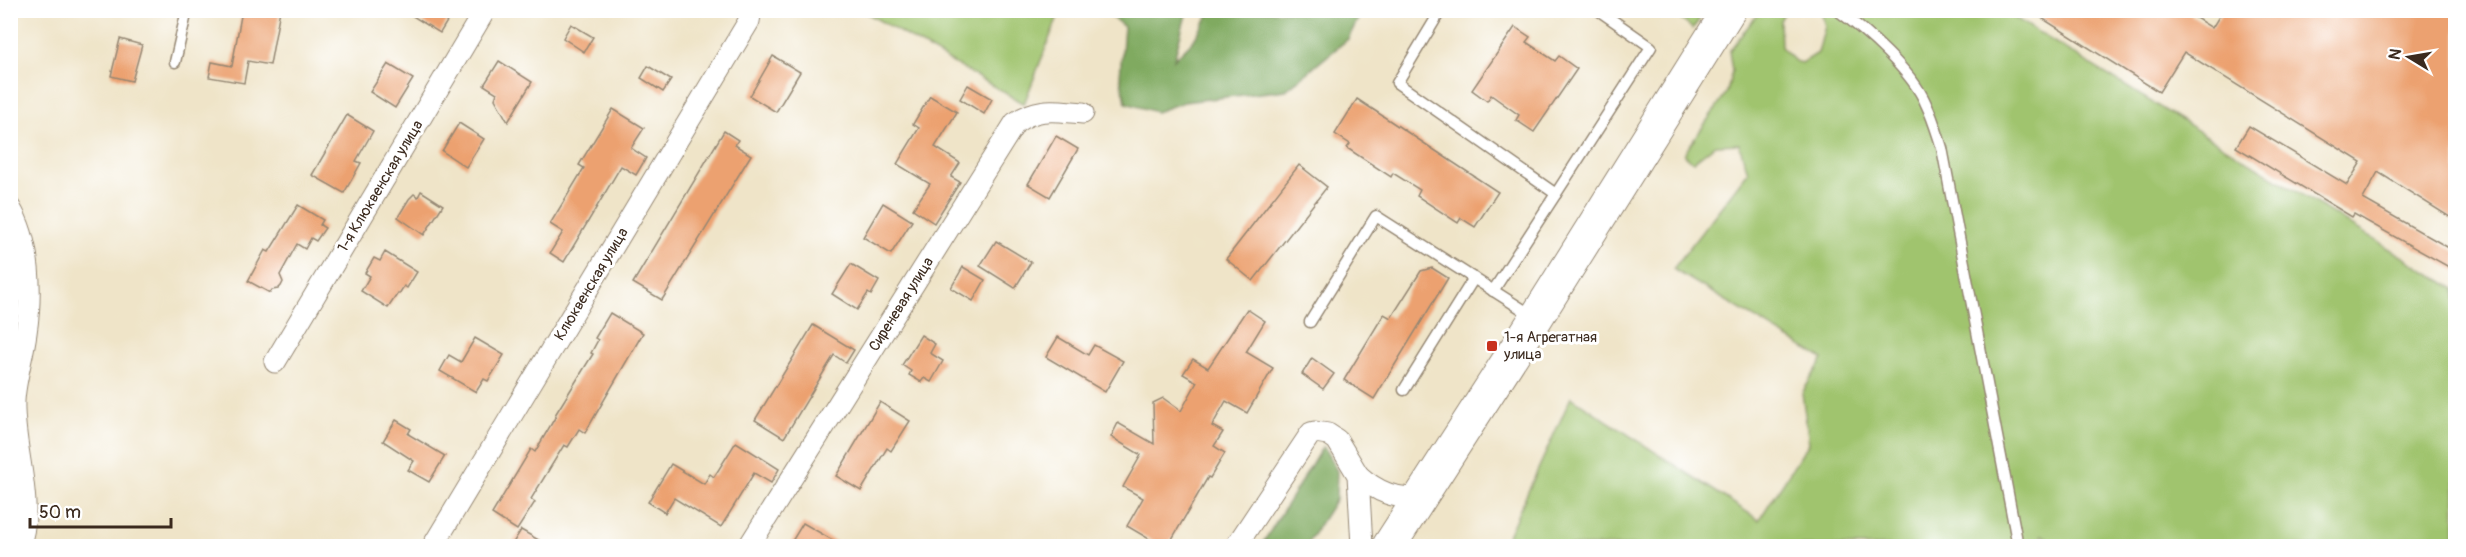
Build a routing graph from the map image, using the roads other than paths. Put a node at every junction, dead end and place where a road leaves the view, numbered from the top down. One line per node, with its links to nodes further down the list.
1 (187, 10): 8 (lane)
2 (485, 10): 16 (street, 1-я Клюквенская улица)
3 (1441, 10): 10 (lane)
4 (1598, 10): 10 (lane)
5 (1729, 10): 14 (main road)
6 (1837, 10): 26 (lane)
7 (750, 16): 21 (street, Клюквенская улица)
8 (175, 62)
9 (1083, 113): 22 (street, Сиреневая улица)
10 (1556, 194): 13 (lane)
11 (10, 208): 20 (street)
12 (1474, 278): 13 (lane); 15 (lane); 17 (lane)
13 (1493, 291): 14 (lane)
14 (1536, 318): 19 (main road)
15 (1310, 322)
16 (275, 362)
17 (1404, 390)
18 (1358, 475): 19 (street); 23 (street); 24 (street)
19 (1422, 497): 25 (main road)
20 (19, 546)
21 (433, 546)
22 (749, 546)
23 (1236, 546)
24 (1362, 546)
25 (1389, 546)
26 (2018, 546)

